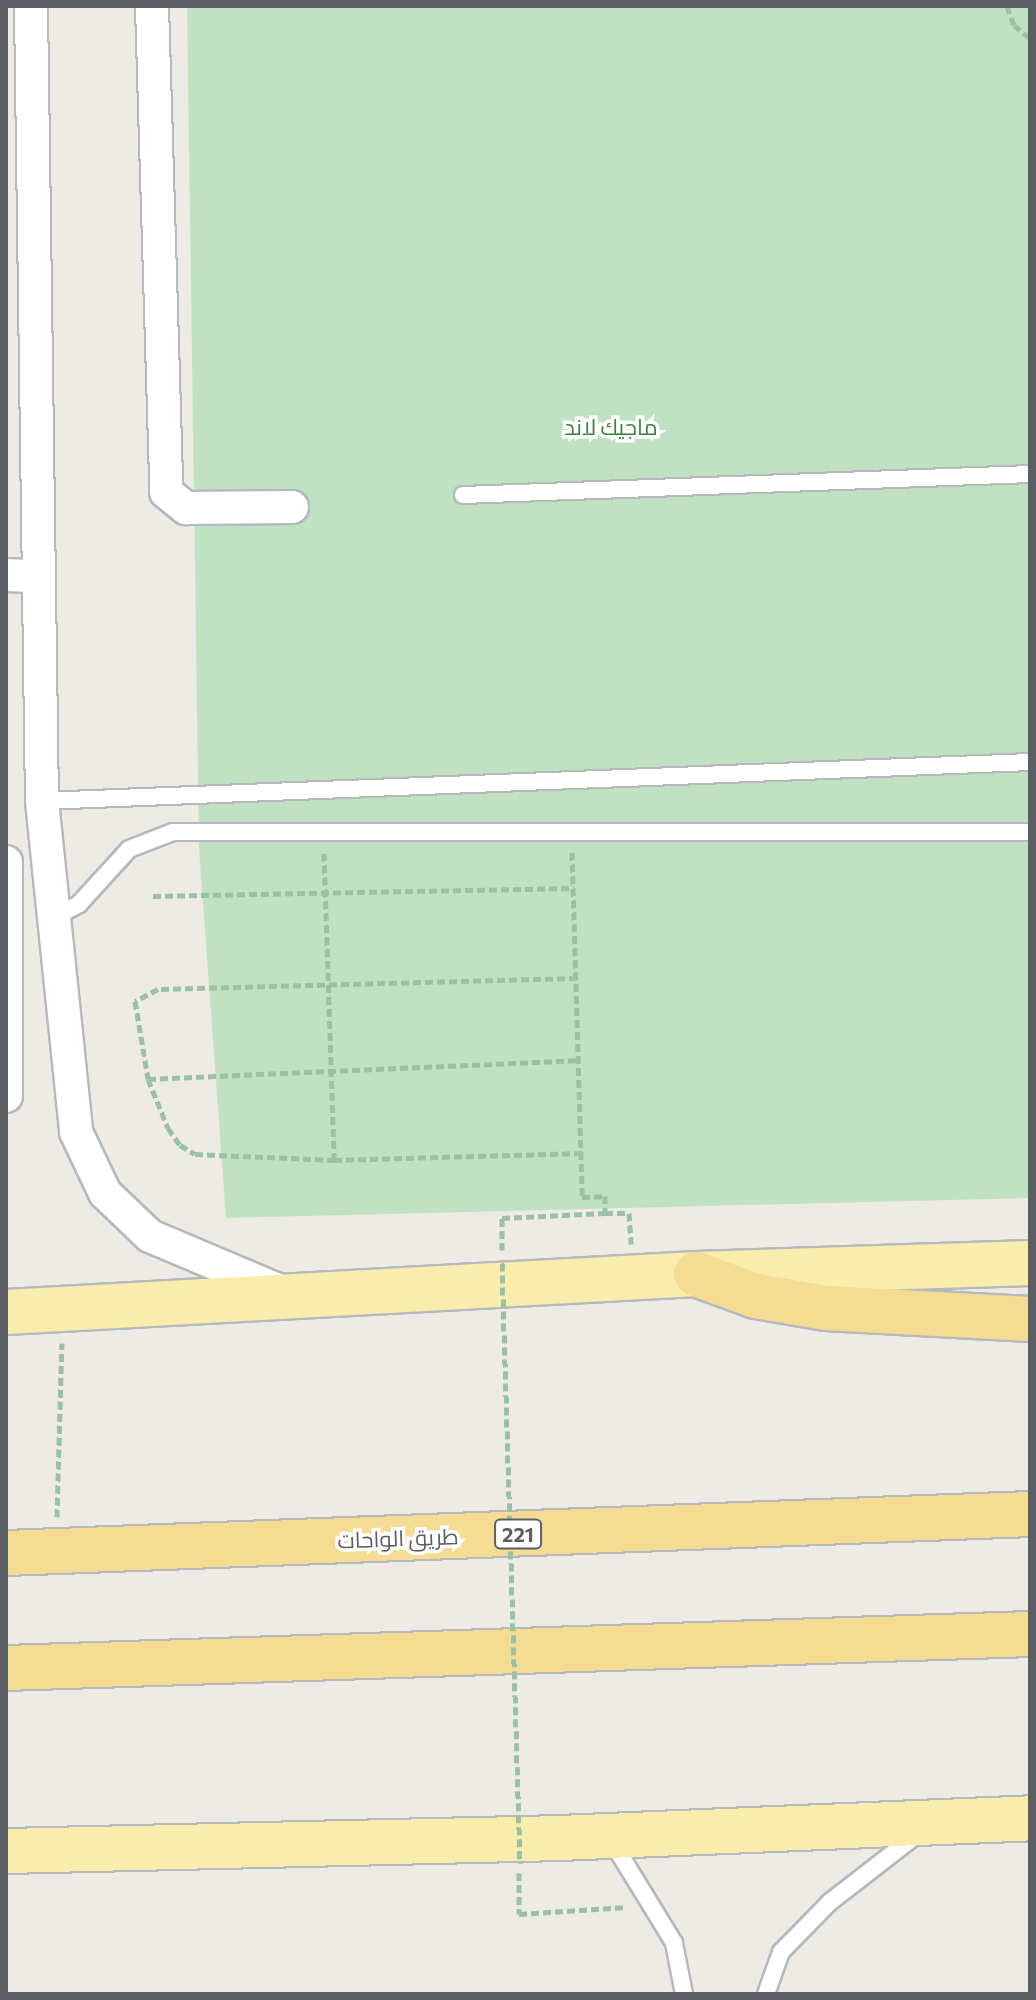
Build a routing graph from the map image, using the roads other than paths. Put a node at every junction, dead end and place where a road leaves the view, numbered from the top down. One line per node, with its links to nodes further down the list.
1 (31, 6): 6 (street)
2 (152, 6): 5 (street)
3 (1030, 474): 4 (lane)
4 (463, 495)
5 (292, 507)
6 (22, 575): 8 (street)
7 (1030, 762): 8 (lane)
8 (42, 801): 11 (street)
9 (1030, 832): 11 (lane)
10 (6, 862): 12 (street)
11 (52, 919): 12 (street); 16 (street)
12 (8, 923): 13 (street)
13 (6, 1096)
14 (1030, 1263): 15 (main road)
15 (696, 1274): 16 (main road); 18 (highway)
16 (294, 1297): 17 (main road)
17 (6, 1312)
18 (1030, 1319)
19 (1030, 1514): 20 (highway, طريق الواحات / 221)
20 (6, 1553)
21 (1030, 1634): 22 (highway)
22 (6, 1668)
23 (1030, 1818): 24 (main road)
24 (935, 1820): 25 (main road); 28 (lane)
25 (608, 1835): 26 (main road); 27 (lane)
26 (6, 1851)
27 (684, 1994)
28 (766, 1994)

